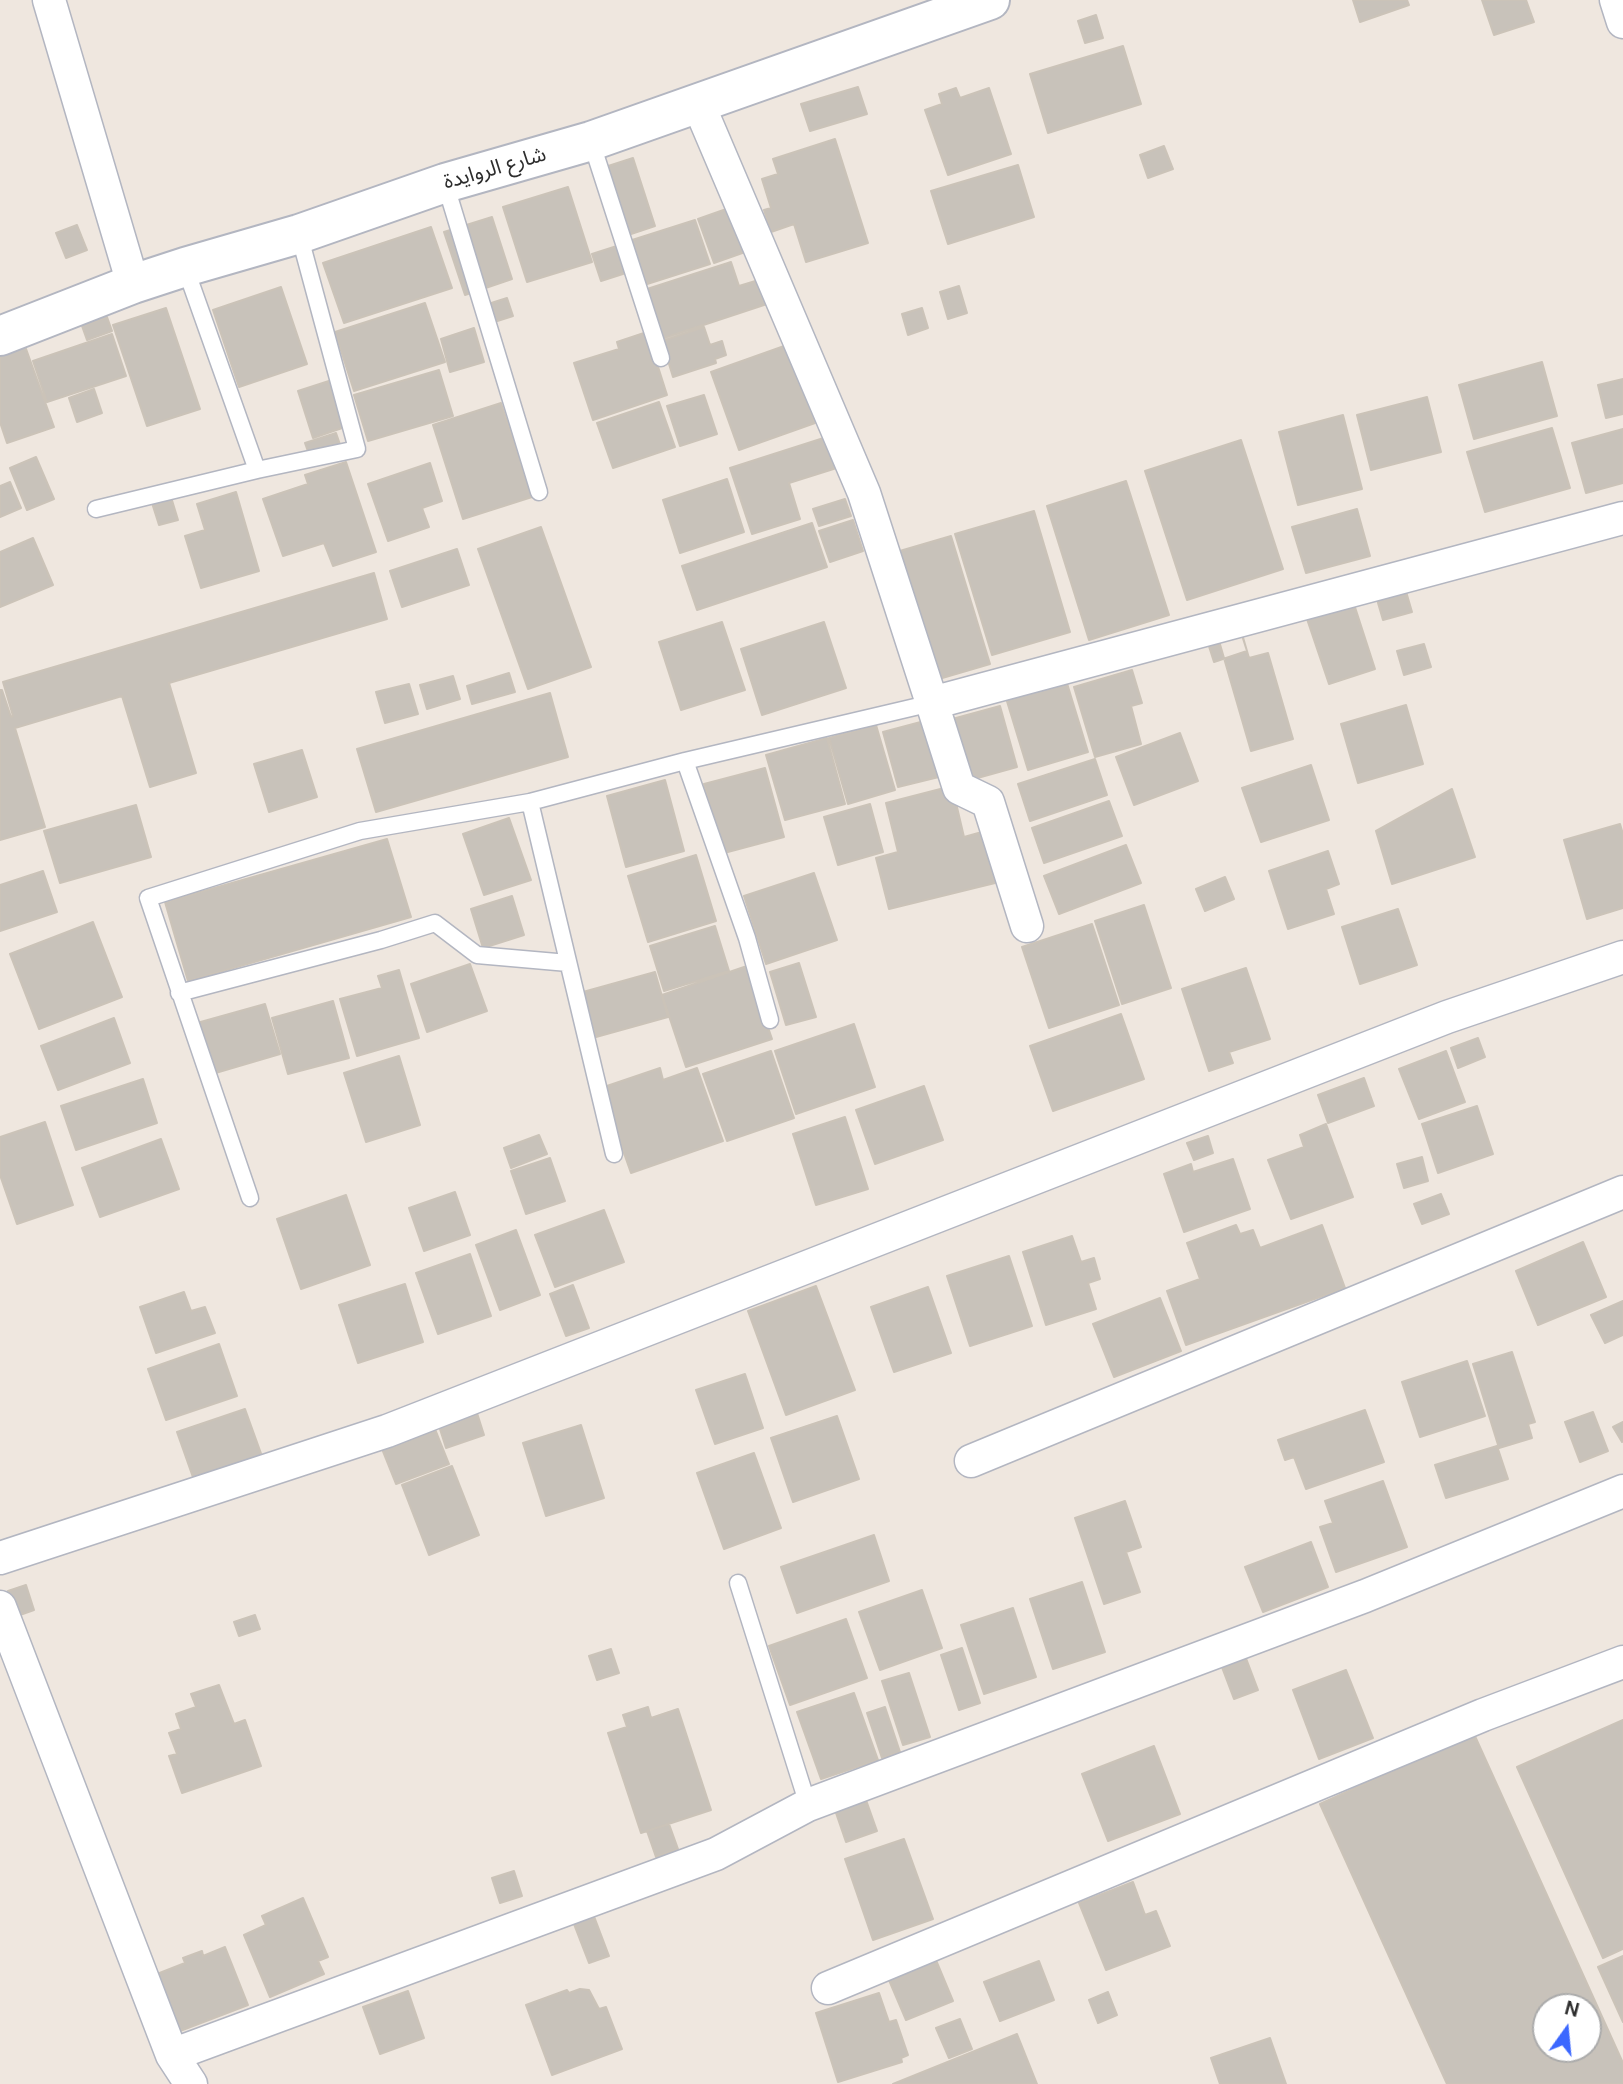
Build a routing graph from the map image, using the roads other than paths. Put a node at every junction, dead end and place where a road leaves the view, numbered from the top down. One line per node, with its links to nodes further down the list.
1 (49, 0): 10 (street)
2 (990, 0): 5 (street, شارع الروايدة)
3 (1615, 0): 4 (street)
4 (1623, 22)
5 (698, 103): 6 (street, شارع الروايدة); 17 (street)
6 (591, 141): 7 (street, شارع الروايدة); 12 (lane)
7 (445, 183): 8 (street, شارع الروايدة); 14 (lane)
8 (299, 234): 9 (street, شارع الروايدة); 13 (lane)
9 (185, 267): 10 (street, شارع الروايدة); 13 (lane)
10 (133, 284): 11 (street, شارع الروايدة)
11 (0, 336)
12 (661, 358)
13 (257, 470): 15 (lane)
14 (539, 492)
15 (96, 509)
16 (1623, 518): 17 (street)
17 (932, 703): 18 (lane); 20 (street)
18 (685, 761): 19 (lane); 24 (lane)
19 (530, 802): 22 (lane); 23 (lane)
20 (1027, 926)
21 (1623, 957): 30 (street)
22 (568, 963): 23 (lane); 25 (lane)
23 (179, 993): 27 (lane)
24 (770, 1020)
25 (614, 1154)
26 (1623, 1192): 28 (street)
27 (250, 1198)
28 (971, 1461)
29 (1623, 1491): 34 (street)
30 (0, 1558)
31 (738, 1583): 34 (lane)
32 (0, 1607): 36 (street)
33 (1623, 1662): 35 (street)
34 (808, 1805): 36 (street)
35 (828, 1988)
36 (172, 2055): 37 (street)
37 (191, 2084)

